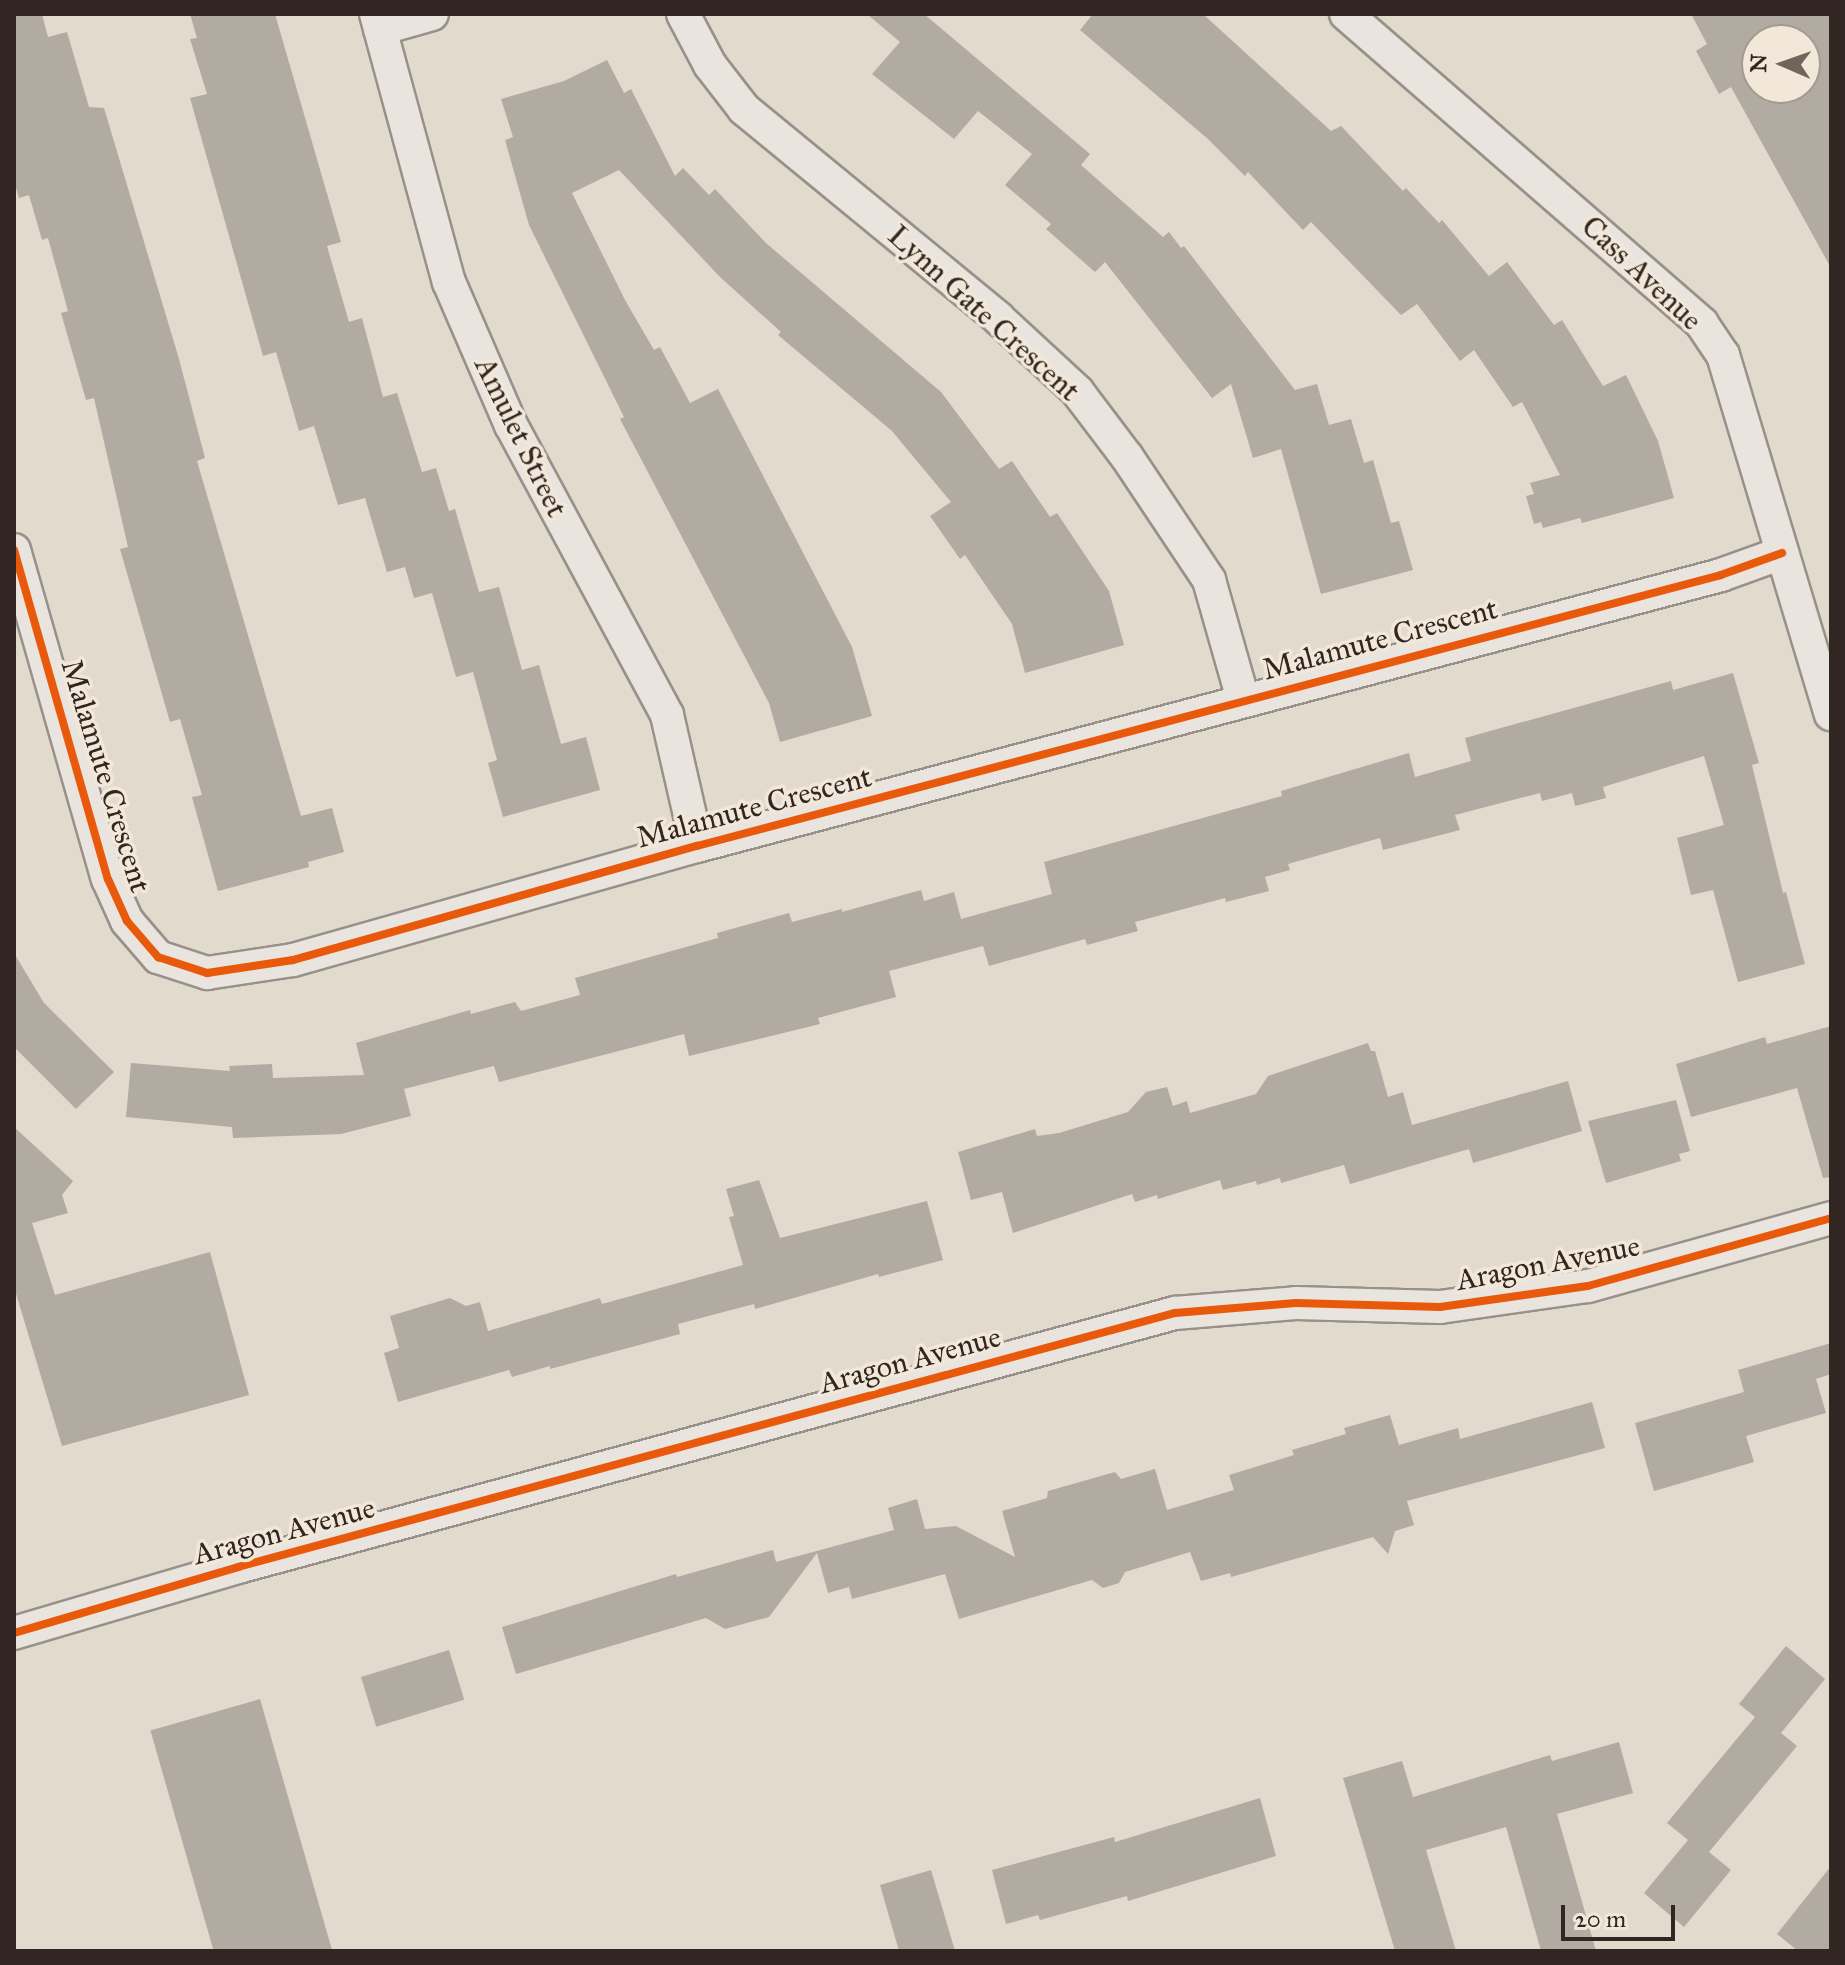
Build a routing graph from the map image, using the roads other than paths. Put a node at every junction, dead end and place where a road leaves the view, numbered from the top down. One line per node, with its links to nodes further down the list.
1 (432, 14): 4 (street)
2 (683, 14): 8 (street, Lynn Gate Crescent)
3 (1346, 14): 6 (street, Cass Avenue)
4 (378, 22): 10 (street, Amulet Street)
5 (14, 550): 10 (street, Malamute Crescent)
6 (1782, 553): 7 (street, Cass Avenue); 8 (street, Malamute Crescent)
7 (1821, 637): 9 (street, Cass Avenue)
8 (1243, 699): 10 (street, Malamute Crescent)
9 (1831, 714)
10 (697, 846)
11 (1831, 1218): 12 (street, Aragon Avenue)
12 (14, 1633)

